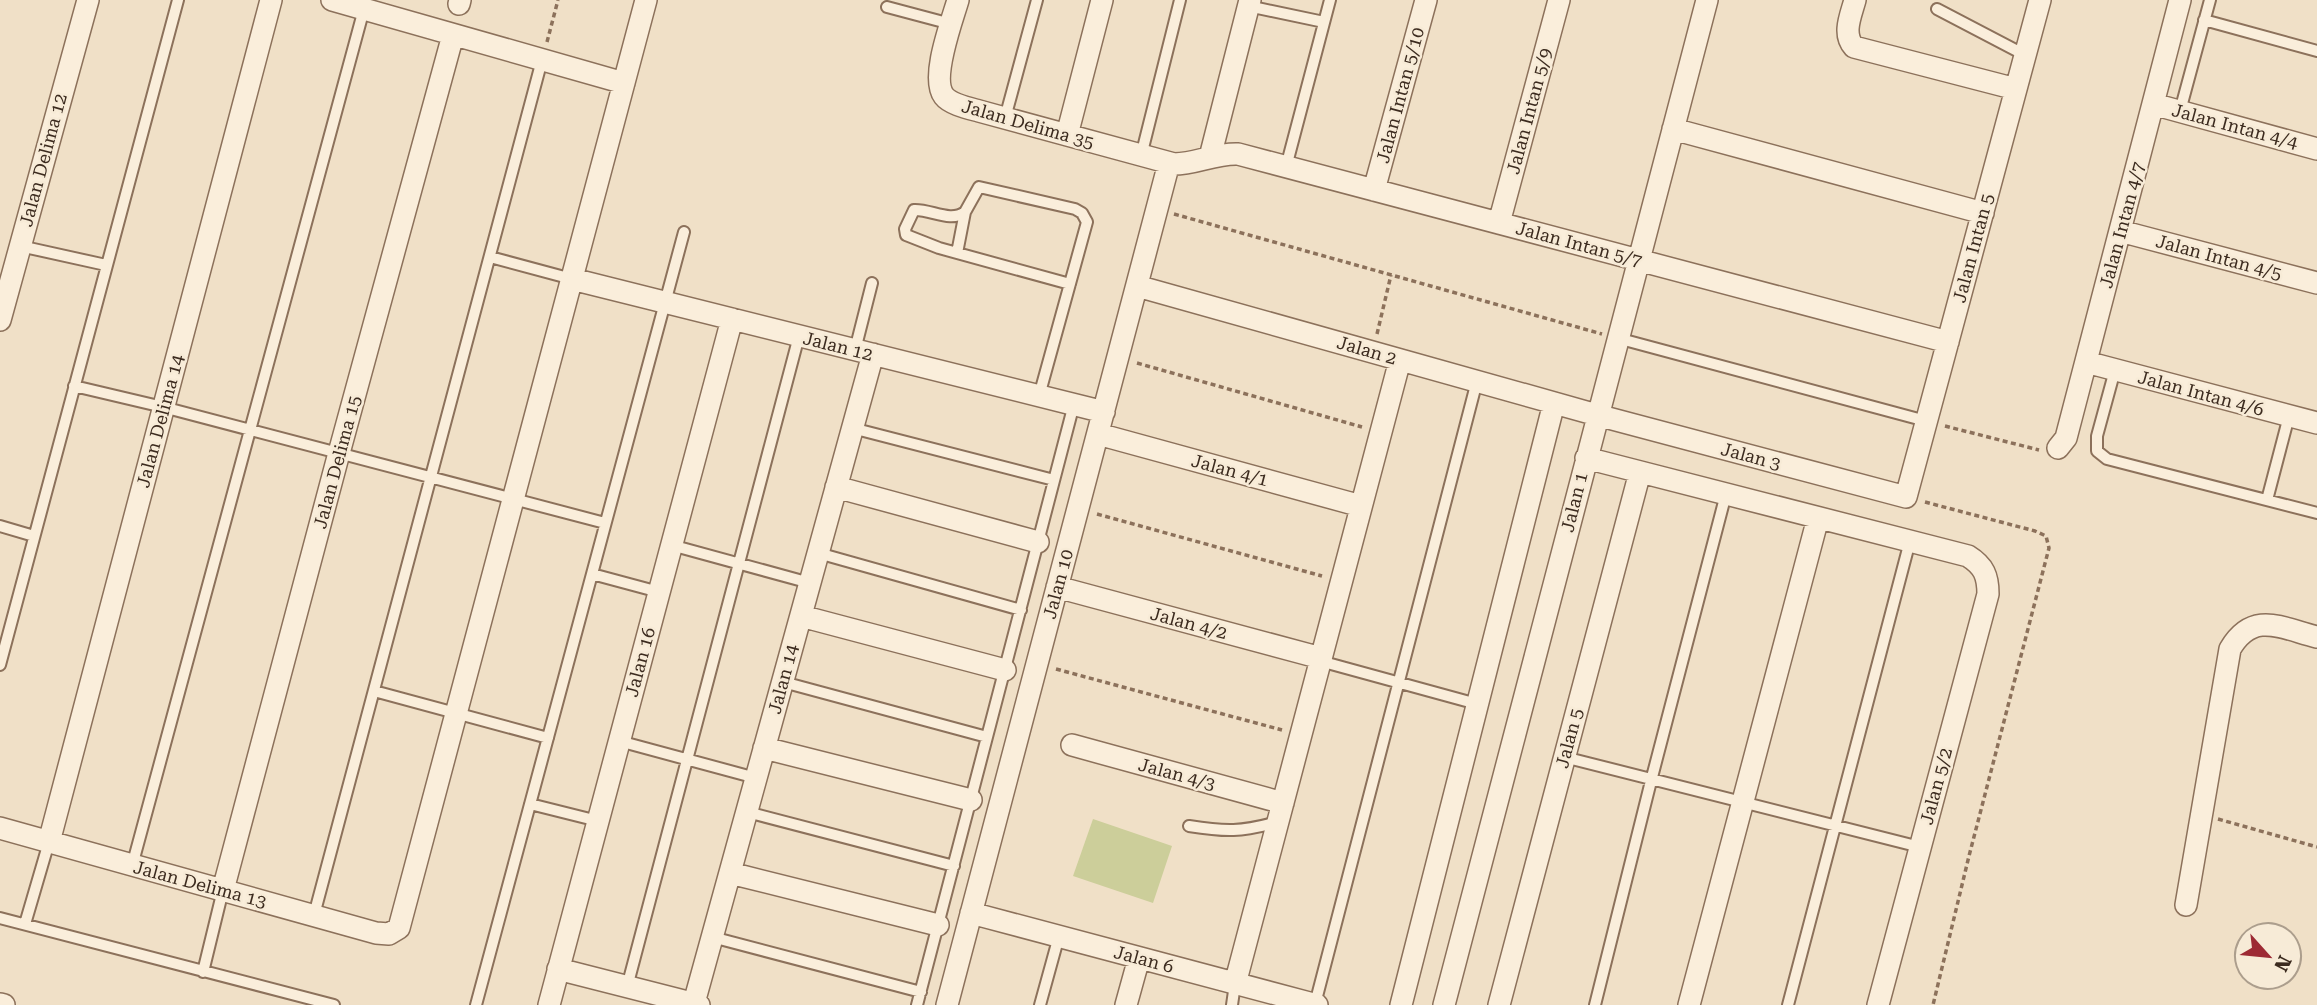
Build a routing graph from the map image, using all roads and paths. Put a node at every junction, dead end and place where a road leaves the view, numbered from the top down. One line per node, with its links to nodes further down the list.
1 (88, 0): 50 (street, Jalan Delima 12)
2 (178, 0): 54 (lane)
3 (271, 0): 78 (street, Jalan Delima 14)
4 (332, 0): 21 (street)
5 (558, 0): 27 (path)
6 (646, 0): 31 (street)
7 (958, 0): 25 (street, Jalan Delima 35)
8 (1037, 0): 35 (lane)
9 (1102, 0): 37 (street)
10 (1180, 0): 39 (lane)
11 (1330, 0): 24 (lane)
12 (1426, 0): 43 (street, Jalan Intan 5/10)
13 (1559, 0): 47 (street, Jalan Intan 5/9)
14 (1707, 0): 36 (street, Jalan 1)
15 (1855, 0): 32 (street)
16 (2040, 0): 29 (street, Jalan Intan 5)
17 (2180, 0): 33 (street, Jalan Intan 4/7)
18 (2210, 0): 23 (lane)
19 (1249, 3): 24 (lane); 40 (street)
20 (887, 7): 25 (lane)
21 (364, 9): 26 (street); 85 (lane)
22 (1937, 9): 29 (lane)
23 (2204, 20): 28 (lane); 34 (lane)
24 (1324, 22): 42 (lane)
25 (951, 24): 35 (street, Jalan Delima 35)
26 (453, 34): 30 (street); 89 (street, Jalan Delima 15)
27 (548, 36)
28 (2317, 51)
29 (2025, 55): 32 (street, Jalan Intan 5)
30 (542, 60): 31 (street); 52 (lane)
31 (624, 83): 56 (street)
32 (2016, 89): 46 (street, Jalan Intan 5)
33 (2153, 104): 34 (street, Jalan Intan 4/4); 48 (street, Jalan Intan 4/7)
34 (2180, 111): 38 (street, Jalan Intan 4/4)
35 (1005, 118): 37 (street, Jalan Delima 35)
36 (1673, 129): 46 (street); 53 (street, Jalan 1)
37 (1067, 135): 39 (street, Jalan Delima 35)
38 (2317, 149)
39 (1141, 156): 41 (street, Jalan Delima 35)
40 (1210, 157): 41 (street, Jalan Delima 35); 42 (street, Jalan Intan 5/7)
41 (1169, 163): 44 (street, Jalan 10)
42 (1286, 167): 43 (street, Jalan Intan 5/7)
43 (1374, 190): 47 (street, Jalan Intan 5/7)
44 (1157, 209): 55 (path); 60 (street, Jalan 10)
45 (965, 212): 51 (lane); 51 (lane); 59 (lane)
46 (1983, 212): 66 (street, Jalan Intan 5)
47 (1499, 223): 53 (street, Jalan Intan 5/7)
48 (2120, 231): 58 (street, Jalan Intan 4/5); 71 (street, Jalan Intan 4/7)
49 (684, 232): 61 (lane)
50 (20, 246): 54 (lane); 63 (street, Jalan Delima 12)
51 (957, 253): 59 (lane)
52 (490, 257): 56 (lane); 92 (lane)
53 (1638, 259): 65 (street, Jalan 1); 66 (street, Jalan Intan 5/7)
54 (106, 265): 74 (lane)
55 (1391, 275): 65 (path); 68 (path)
56 (572, 279): 61 (street, Jalan 12); 97 (street)
57 (872, 283): 67 (lane)
58 (2317, 283)
59 (1070, 284): 75 (lane)
60 (1137, 286): 68 (street, Jalan 2); 69 (street, Jalan 10)
61 (664, 302): 62 (street, Jalan 12); 103 (lane)
62 (732, 319): 64 (street, Jalan 12); 108 (street, Jalan 16)
63 (0, 320)
64 (799, 336): 67 (street, Jalan 12); 110 (lane)
65 (1617, 338): 80 (street, Jalan 1); 82 (lane)
66 (1948, 342): 82 (street, Jalan Intan 5)
67 (864, 352): 75 (street, Jalan 12); 84 (street, Jalan 14)
68 (1372, 352): 70 (street, Jalan 2)
69 (1118, 358): 79 (street, Jalan 10); 86 (path)
70 (1400, 360): 73 (street, Jalan 2); 86 (street)
71 (2086, 362): 72 (street, Jalan Intan 4/6); 88 (street, Jalan Intan 4/7)
72 (2115, 370): 81 (street, Jalan Intan 4/6); 98 (lane)
73 (1477, 382): 76 (street, Jalan 2); 124 (lane)
74 (75, 386): 78 (lane); 105 (lane)
75 (1039, 396): 77 (street, Jalan 12)
76 (1554, 403): 80 (street, Jalan 2); 126 (street)
77 (1074, 404): 79 (street, Jalan 12); 93 (lane)
78 (163, 407): 85 (lane); 148 (street, Jalan Delima 14)
79 (1104, 412): 87 (street, Jalan 10)
80 (1597, 415): 90 (street, Jalan 1); 96 (street, Jalan 3)
81 (2289, 416): 83 (street, Jalan Intan 4/6); 98 (lane)
82 (1926, 421): 88 (path); 96 (street, Jalan Intan 5)
83 (2317, 423)
84 (852, 428): 93 (lane); 94 (street, Jalan 14)
85 (250, 429): 89 (lane); 151 (lane)
86 (1380, 433): 99 (street)
87 (1098, 434): 99 (street, Jalan 4/1); 100 (street, Jalan 10)
88 (2058, 448)
89 (339, 453): 92 (lane); 154 (street, Jalan Delima 15)
90 (1586, 458): 91 (street); 179 (street, Jalan 1)
91 (1640, 472): 95 (street); 134 (street, Jalan 5)
92 (431, 477): 97 (lane); 125 (lane)
93 (1054, 480): 107 (lane)
94 (836, 487): 107 (street); 109 (street, Jalan 14)
95 (1726, 494): 102 (street); 137 (lane)
96 (1906, 496): 185 (path)
97 (514, 499): 103 (lane); 127 (street)
98 (2266, 500): 101 (lane)
99 (1361, 506): 112 (street)
100 (1078, 509): 112 (path); 114 (street, Jalan 10)
101 (2317, 513)
102 (1818, 518): 106 (street); 139 (street)
103 (605, 523): 111 (lane)
104 (0, 526): 105 (lane)
105 (34, 536): 121 (lane)
106 (1910, 541): 146 (lane); 149 (street, Jalan 5/2)
107 (1038, 542): 116 (lane)
108 (671, 545): 110 (lane); 115 (street, Jalan 16)
109 (818, 553): 113 (street, Jalan 14); 116 (lane)
110 (739, 564): 113 (lane); 135 (lane)
111 (592, 574): 115 (lane); 130 (lane)
112 (1341, 581): 119 (street)
113 (810, 583): 117 (street, Jalan 14)
114 (1057, 587): 119 (street, Jalan 4/2); 120 (street, Jalan 10)
115 (659, 592): 131 (street, Jalan 16)
116 (1020, 610): 122 (lane)
117 (801, 616): 122 (street); 123 (street, Jalan 14)
118 (2317, 637): 143 (street)
119 (1321, 659): 124 (lane); 128 (street)
120 (1037, 664): 128 (path); 156 (street, Jalan 10)
121 (0, 665)
122 (1005, 670): 129 (lane)
123 (782, 682): 129 (lane); 133 (street, Jalan 14)
124 (1399, 682): 126 (lane); 177 (lane)
125 (374, 691): 127 (lane); 157 (lane)
126 (1477, 704): 178 (street)
127 (457, 713): 130 (lane); 157 (street, Jalan Delima 13)
128 (1301, 735): 142 (street)
129 (987, 737): 138 (lane)
130 (548, 738): 140 (lane)
131 (619, 741): 135 (lane); 144 (street, Jalan 16)
132 (1072, 746): 142 (street, Jalan 4/3)
133 (764, 748): 136 (street, Jalan 14); 138 (street)
134 (1564, 757): 137 (lane); 180 (street, Jalan 5)
135 (687, 759): 136 (lane); 166 (lane)
136 (756, 778): 141 (street, Jalan 14)
137 (1651, 781): 139 (lane); 181 (lane)
138 (971, 800): 152 (lane)
139 (1743, 803): 146 (lane); 182 (street)
140 (530, 804): 144 (lane); 171 (lane)
141 (747, 812): 152 (lane); 153 (street, Jalan 14)
142 (1280, 812): 145 (lane); 168 (street)
143 (2202, 814): 150 (path); 155 (street)
144 (598, 821): 164 (street, Jalan 16)
145 (1189, 826)
146 (1835, 826): 149 (lane); 183 (lane)
147 (0, 828): 148 (street, Jalan Delima 13)
148 (49, 842): 151 (street, Jalan Delima 13); 159 (lane)
149 (1920, 847): 184 (street, Jalan 5/2)
150 (2317, 847)
151 (132, 866): 154 (street, Jalan Delima 13)
152 (954, 866): 160 (lane)
153 (730, 873): 160 (street); 162 (street, Jalan 14)
154 (223, 890): 157 (street, Jalan Delima 13); 165 (lane)
155 (2186, 905)
156 (971, 913): 161 (street, Jalan 6); 174 (street, Jalan 10)
157 (314, 915)
158 (0, 918): 159 (lane)
159 (25, 924): 165 (lane)
160 (938, 925): 167 (lane)
161 (1059, 936): 163 (street, Jalan 6); 175 (lane)
162 (712, 937): 167 (lane); 169 (street, Jalan 14)
163 (1139, 958): 168 (street, Jalan 6); 176 (street)
164 (558, 969): 166 (street); 172 (street, Jalan 16)
165 (202, 972): 170 (lane)
166 (627, 987): 169 (street)
167 (920, 992): 173 (lane)
168 (1233, 994): 177 (street, Jalan 6)
169 (686, 1003)
170 (334, 1005)
171 (476, 1005)
172 (548, 1005)
173 (917, 1005)
174 (947, 1005)
175 (1040, 1005)
176 (1126, 1005)
177 (1316, 1005)
178 (1401, 1005)
179 (1444, 1005)
180 (1499, 1005)
181 (1595, 1005)
182 (1689, 1005)
183 (1788, 1005)
184 (1878, 1005)
185 (1933, 1005)

